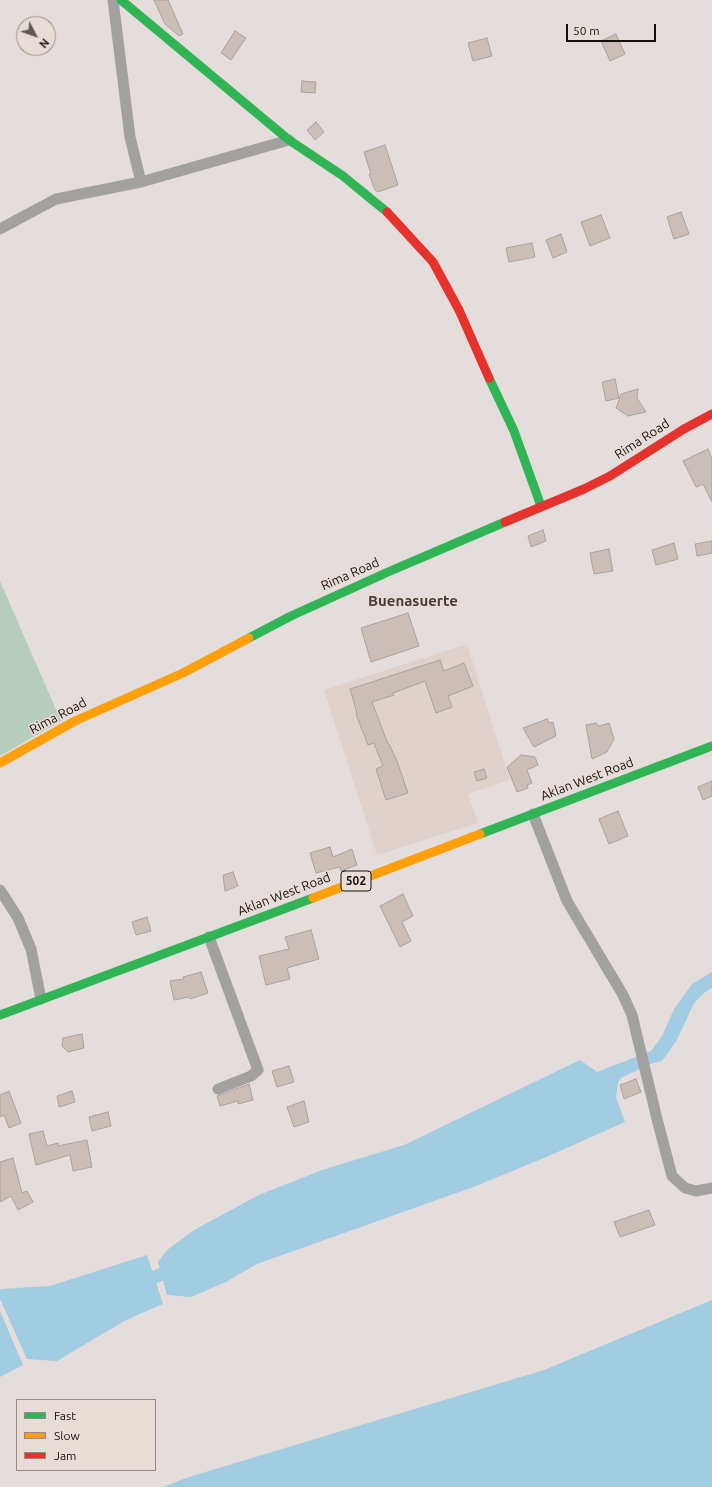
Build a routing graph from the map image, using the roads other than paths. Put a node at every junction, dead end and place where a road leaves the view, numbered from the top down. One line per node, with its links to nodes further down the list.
1 (113, 0): 4 (street)
2 (121, 0): 3 (street)
3 (289, 140): 4 (street); 7 (street)
4 (141, 182): 5 (street)
5 (0, 230)
6 (712, 414): 7 (street, Rima Road)
7 (542, 506): 9 (street, Rima Road)
8 (712, 746): 10 (street, Aklan West Road / 502)
9 (0, 763)
10 (533, 814): 12 (street, Aklan West Road / 502); 16 (street)
11 (0, 890): 13 (street)
12 (209, 937): 13 (street, Aklan West Road / 502); 15 (street)
13 (41, 999): 14 (street, Aklan West Road / 502)
14 (0, 1015)
15 (218, 1089)
16 (712, 1188)

